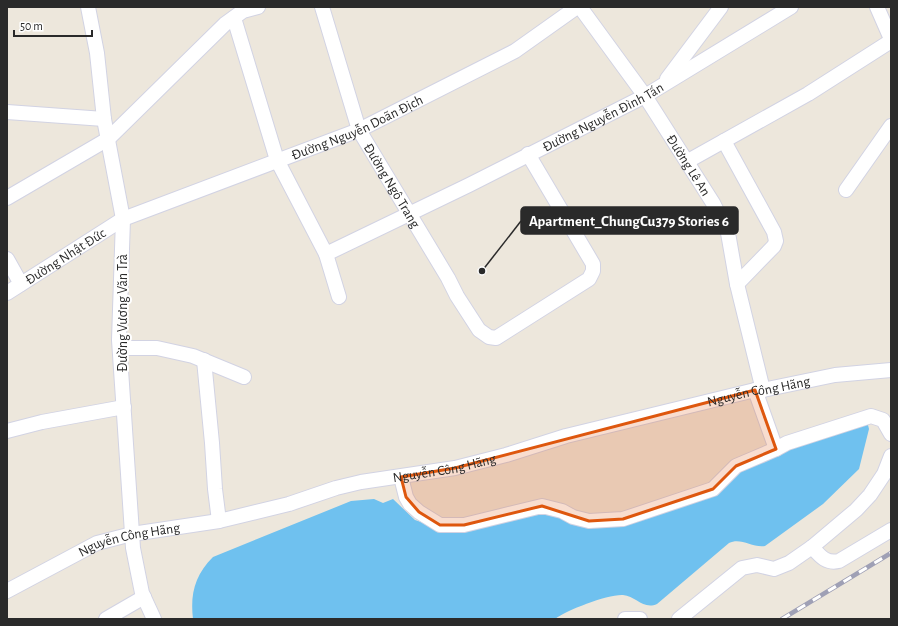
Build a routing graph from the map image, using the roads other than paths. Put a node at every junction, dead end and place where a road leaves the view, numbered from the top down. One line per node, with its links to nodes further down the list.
1 (88, 7): 13 (street, Đường Vương Văn Trà)
2 (258, 7): 8 (street)
3 (322, 7): 15 (street, Đường Ngô Trang)
4 (578, 7): 11 (street, Đường Lê An); 15 (street, Đường Nguyễn Doãn Địch)
5 (721, 7): 10 (street)
6 (790, 7): 10 (street, Đường Nguyễn Đình Tấn)
7 (877, 7): 9 (street)
8 (234, 18): 16 (street); 19 (street)
9 (891, 40): 17 (street)
10 (662, 86): 11 (street, Đường Nguyễn Đình Tấn)
11 (646, 96): 18 (street, Đường Nguyễn Đình Tấn); 20 (street, Đường Lê An)
12 (7, 112): 13 (street)
13 (104, 120): 16 (street, Đường Vương Văn Trà)
14 (891, 126): 21 (street)
15 (359, 130): 19 (street, Đường Nguyễn Doãn Địch); 23 (street, Đường Ngô Trang)
16 (108, 139): 22 (street); 24 (street, Đường Vương Văn Trà)
17 (724, 141): 20 (street); 28 (street)
18 (528, 154): 23 (street, Đường Nguyễn Đình Tấn); 23 (street, Đường Ngô Trang)
19 (277, 160): 24 (street, Đường Nguyễn Doãn Địch); 25 (street)
20 (688, 161): 28 (street, Đường Lê An)
21 (846, 190)
22 (7, 198)
23 (409, 213): 25 (street, Đường Nguyễn Đình Tấn)
24 (123, 219): 27 (street, Đường Nhật Đức); 31 (street, Đường Vương Văn Trà)
25 (326, 254): 30 (street)
26 (7, 259): 27 (street)
27 (21, 284): 29 (street, Đường Nhật Đức)
28 (737, 284): 35 (street, Đường Lê An)
29 (7, 293)
30 (339, 297)
31 (120, 348): 32 (street); 36 (street, Đường Vương Văn Trà)
32 (204, 360): 34 (street); 42 (street)
33 (891, 370): 35 (street, Nguyễn Công Hãng)
34 (244, 377)
35 (759, 390): 39 (street, Đường Lê An); 41 (street, Nguyễn Công Hãng)
36 (124, 407): 37 (street); 44 (street, Đường Vương Văn Trà)
37 (7, 431)
38 (891, 434): 39 (street)
39 (776, 449): 41 (street)
40 (891, 456): 45 (street)
41 (401, 477): 42 (street, Nguyễn Công Hãng)
42 (220, 521): 44 (street, Nguyễn Công Hãng)
43 (891, 530): 45 (street)
44 (132, 534): 46 (street, Nguyễn Công Hãng); 47 (street, Đường Vương Văn Trà)
45 (812, 547): 52 (street)
46 (7, 590)
47 (144, 597): 48 (street); 49 (street, Đường Vương Văn Trà)
48 (106, 619)
49 (154, 619)
50 (625, 619): 51 (street)
51 (640, 619)
52 (680, 619)

